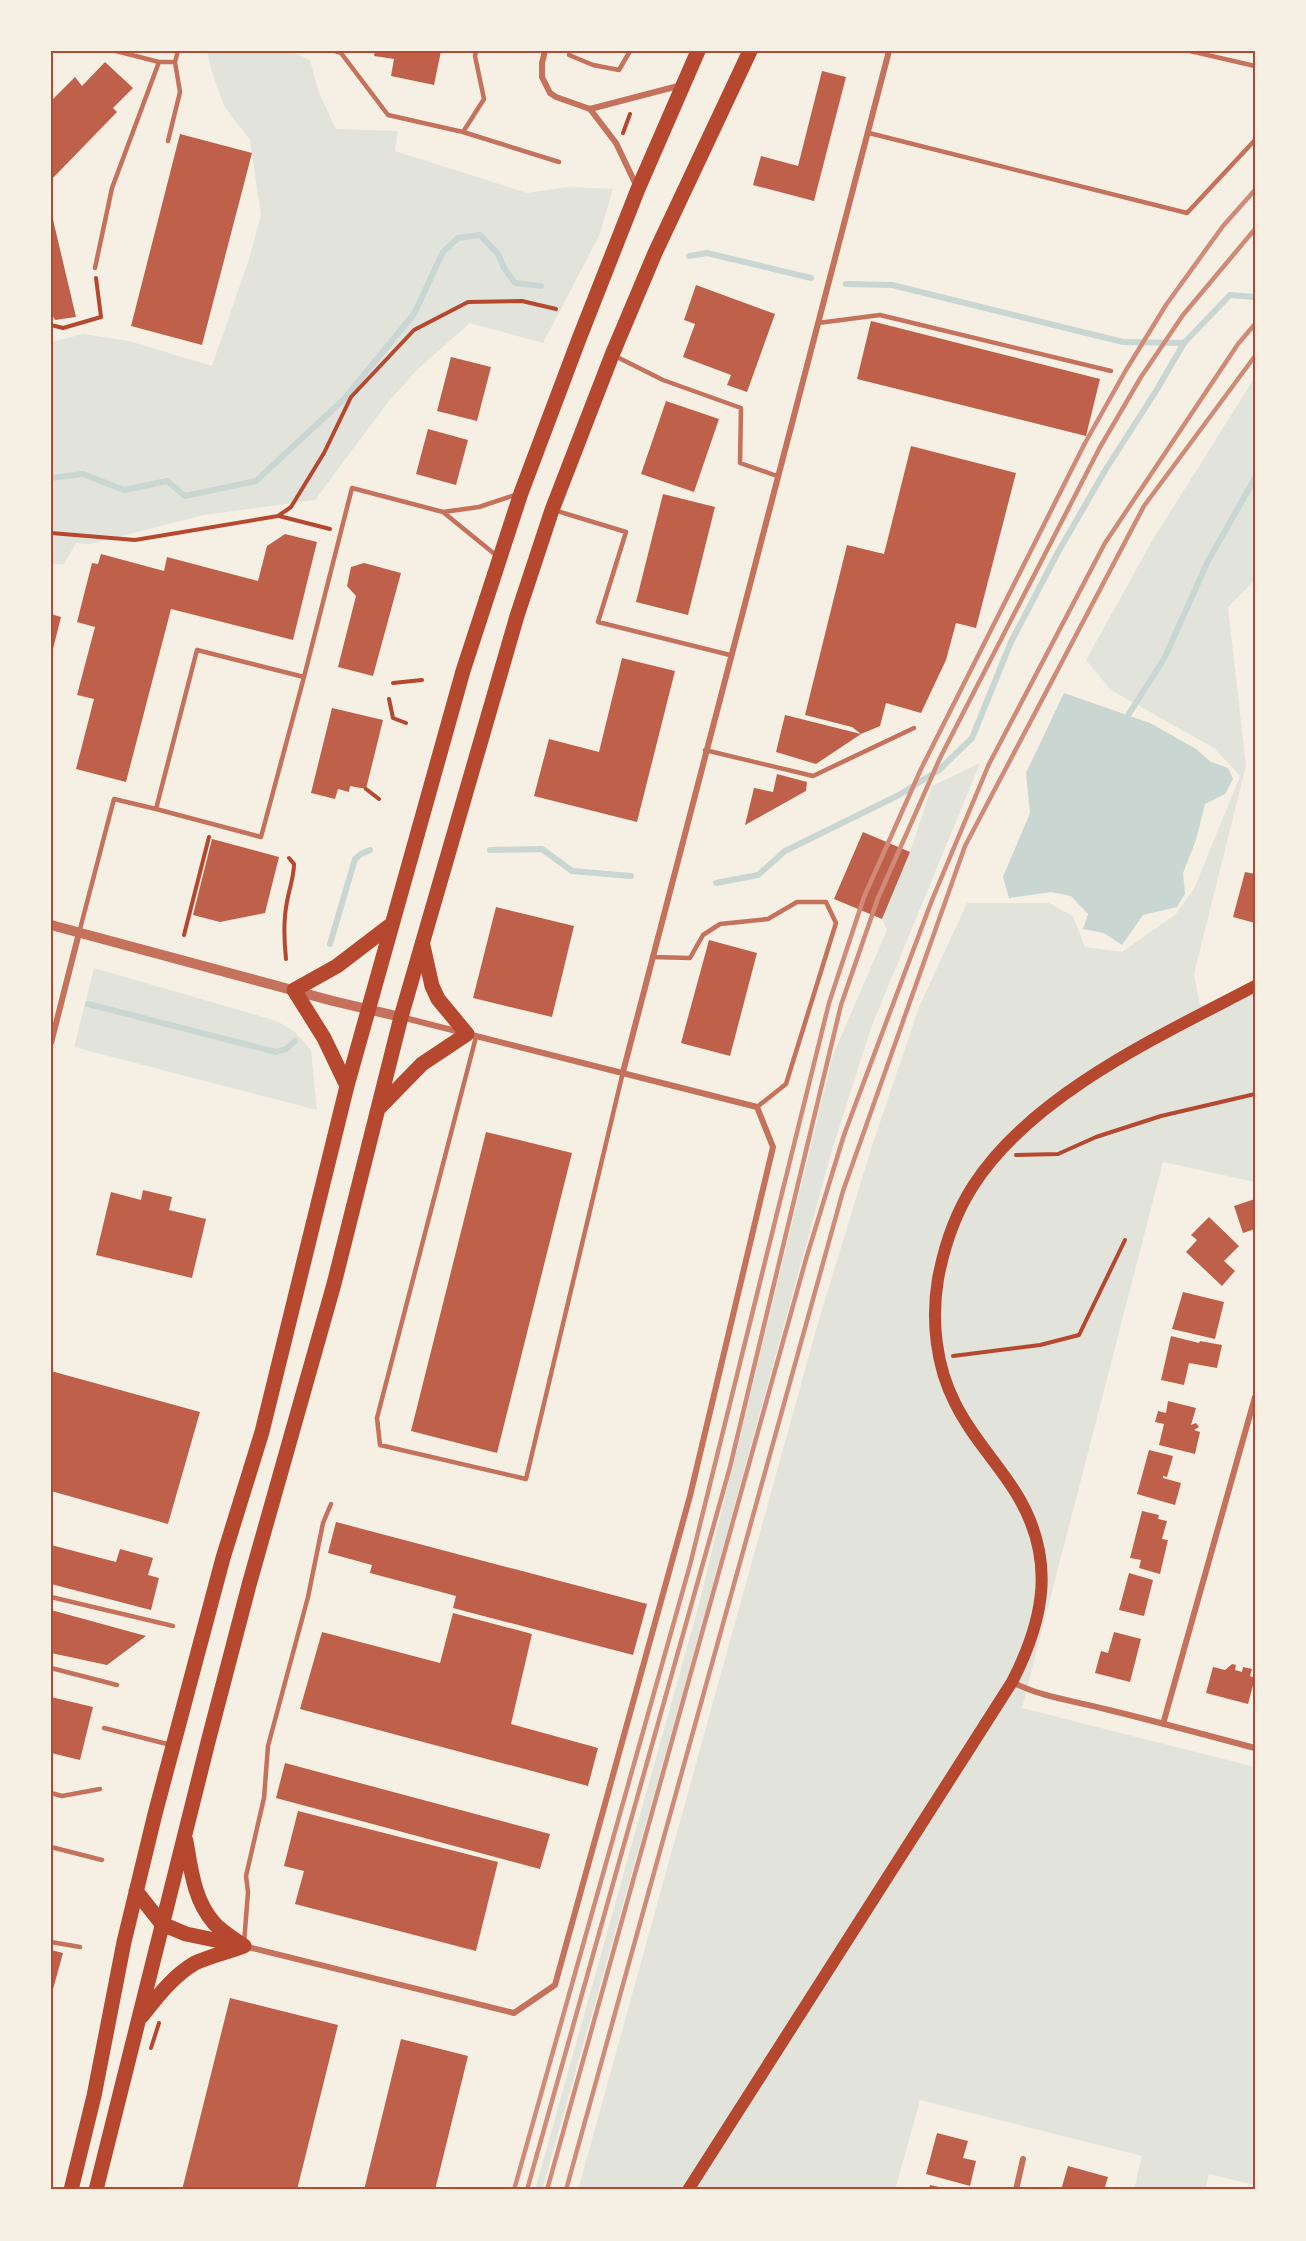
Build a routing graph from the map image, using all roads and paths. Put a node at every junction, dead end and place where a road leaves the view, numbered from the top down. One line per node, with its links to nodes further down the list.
1 (116, 51): 12 (lane)
2 (178, 51): 13 (lane)
3 (334, 51): 18 (lane)
4 (476, 51): 18 (lane)
5 (545, 51): 16 (street)
6 (570, 51): 7 (lane)
7 (630, 51)
8 (698, 51): 15 (main road)
9 (750, 51): 29 (main road)
10 (890, 51): 19 (street)
11 (1190, 51): 14 (lane)
12 (159, 62): 13 (lane); 25 (lane)
13 (175, 62): 22 (lane)
14 (1255, 66)
15 (682, 85): 16 (street); 24 (main road)
16 (590, 109): 24 (street)
17 (630, 114): 20 (path)
18 (464, 132): 23 (lane)
19 (869, 133): 21 (lane); 27 (street)
20 (622, 134)
21 (1255, 140)
22 (168, 141)
23 (559, 162)
24 (638, 189): 32 (main road)
25 (95, 268): 28 (path)
26 (556, 309): 35 (path)
27 (818, 322): 30 (lane); 31 (street)
28 (51, 325)
29 (612, 355): 31 (lane); 33 (main road)
30 (1111, 371)
31 (777, 476): 39 (street)
32 (521, 493): 34 (lane); 38 (main road)
33 (552, 510): 39 (lane); 56 (main road)
34 (443, 512): 36 (lane); 38 (lane)
35 (278, 516): 36 (path); 37 (path)
36 (342, 531): 40 (lane)
37 (51, 533)
38 (500, 558): 52 (main road)
39 (730, 655): 46 (street)
40 (304, 677): 49 (lane); 49 (lane)
41 (422, 680): 42 (path)
42 (393, 683)
43 (388, 699): 44 (path)
44 (406, 723)
45 (914, 728): 46 (lane)
46 (705, 750): 57 (street)
47 (366, 789): 48 (path)
48 (379, 799)
49 (156, 809): 54 (lane)
50 (209, 837): 55 (path)
51 (289, 858): 58 (path)
52 (392, 924): 60 (main road); 61 (main road)
53 (51, 925): 54 (street)
54 (79, 933): 60 (street); 64 (street)
55 (183, 935)
56 (422, 943): 62 (main road); 63 (main road)
57 (652, 957): 65 (street); 68 (lane)
58 (286, 959)
59 (1255, 986): 70 (main road)
60 (294, 990): 61 (street); 66 (main road)
61 (369, 1009): 62 (street); 66 (main road)
62 (401, 1017): 63 (street); 69 (main road)
63 (472, 1036): 65 (street); 65 (lane); 69 (main road)
64 (51, 1043)
65 (623, 1072): 68 (street)
66 (347, 1086): 82 (main road)
67 (1255, 1094): 70 (path)
68 (757, 1107): 92 (street)
69 (378, 1109): 86 (main road)
70 (998, 1154): 72 (main road)
71 (1125, 1240): 72 (path)
72 (940, 1358): 78 (main road)
73 (1255, 1397): 80 (street)
74 (331, 1504): 92 (lane)
75 (51, 1597): 76 (lane)
76 (172, 1626)
77 (51, 1668): 79 (lane)
78 (1012, 1682): 80 (street); 100 (main road)
79 (117, 1685)
80 (1163, 1724): 83 (street)
81 (104, 1728): 82 (lane)
82 (172, 1746): 89 (main road)
83 (1255, 1748)
84 (100, 1790): 85 (lane)
85 (51, 1793)
86 (185, 1835): 90 (main road); 92 (main road)
87 (51, 1847): 88 (lane)
88 (102, 1860)
89 (136, 1891): 90 (main road); 98 (main road)
90 (162, 1924): 92 (main road); 95 (main road)
91 (51, 1942): 93 (lane)
92 (244, 1946): 95 (main road)
93 (80, 1947)
94 (160, 2019): 96 (path)
95 (139, 2020): 99 (main road)
96 (151, 2051)
97 (1023, 2159): 101 (street)
98 (71, 2190)
99 (96, 2190)
100 (688, 2190)
101 (1016, 2190)

